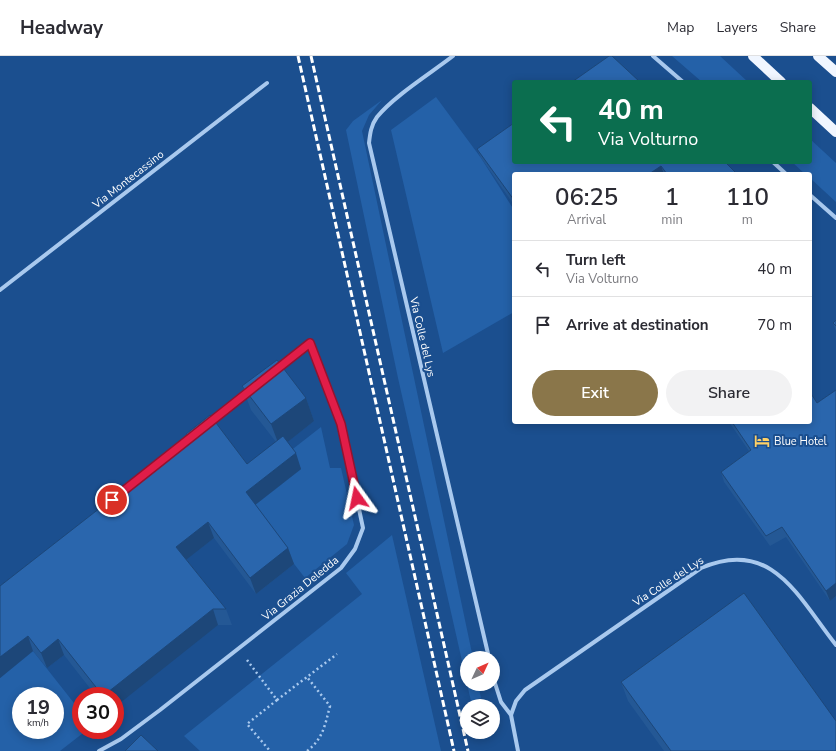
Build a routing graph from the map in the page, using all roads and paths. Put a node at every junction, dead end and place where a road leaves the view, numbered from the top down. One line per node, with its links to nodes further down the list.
1 (453, 56): 21 (street, Via Colle del Lys)
2 (653, 56): 6 (street)
3 (753, 56): 7 (main road)
4 (818, 56): 5 (main road)
5 (836, 72)
6 (681, 80)
7 (779, 80)
8 (267, 82): 15 (street, Via Montecassino)
9 (812, 110): 10 (main road)
10 (836, 132)
11 (775, 164): 12 (street)
12 (784, 172)
13 (812, 197): 14 (street)
14 (836, 218)
15 (0, 290)
16 (273, 372): 20 (street, Via Grazia Deledda)
17 (254, 387): 18 (street)
18 (205, 426)
19 (836, 644): 26 (street, Via Colle del Lys)
20 (238, 649): 25 (path); 27 (street, Via Grazia Deledda)
21 (487, 651)
22 (337, 654): 23 (path)
23 (307, 677): 25 (path); 29 (path)
24 (497, 691): 26 (street)
25 (277, 700): 28 (path)
26 (510, 714): 30 (street)
27 (99, 751)
28 (270, 751)
29 (307, 751)
30 (518, 751)

